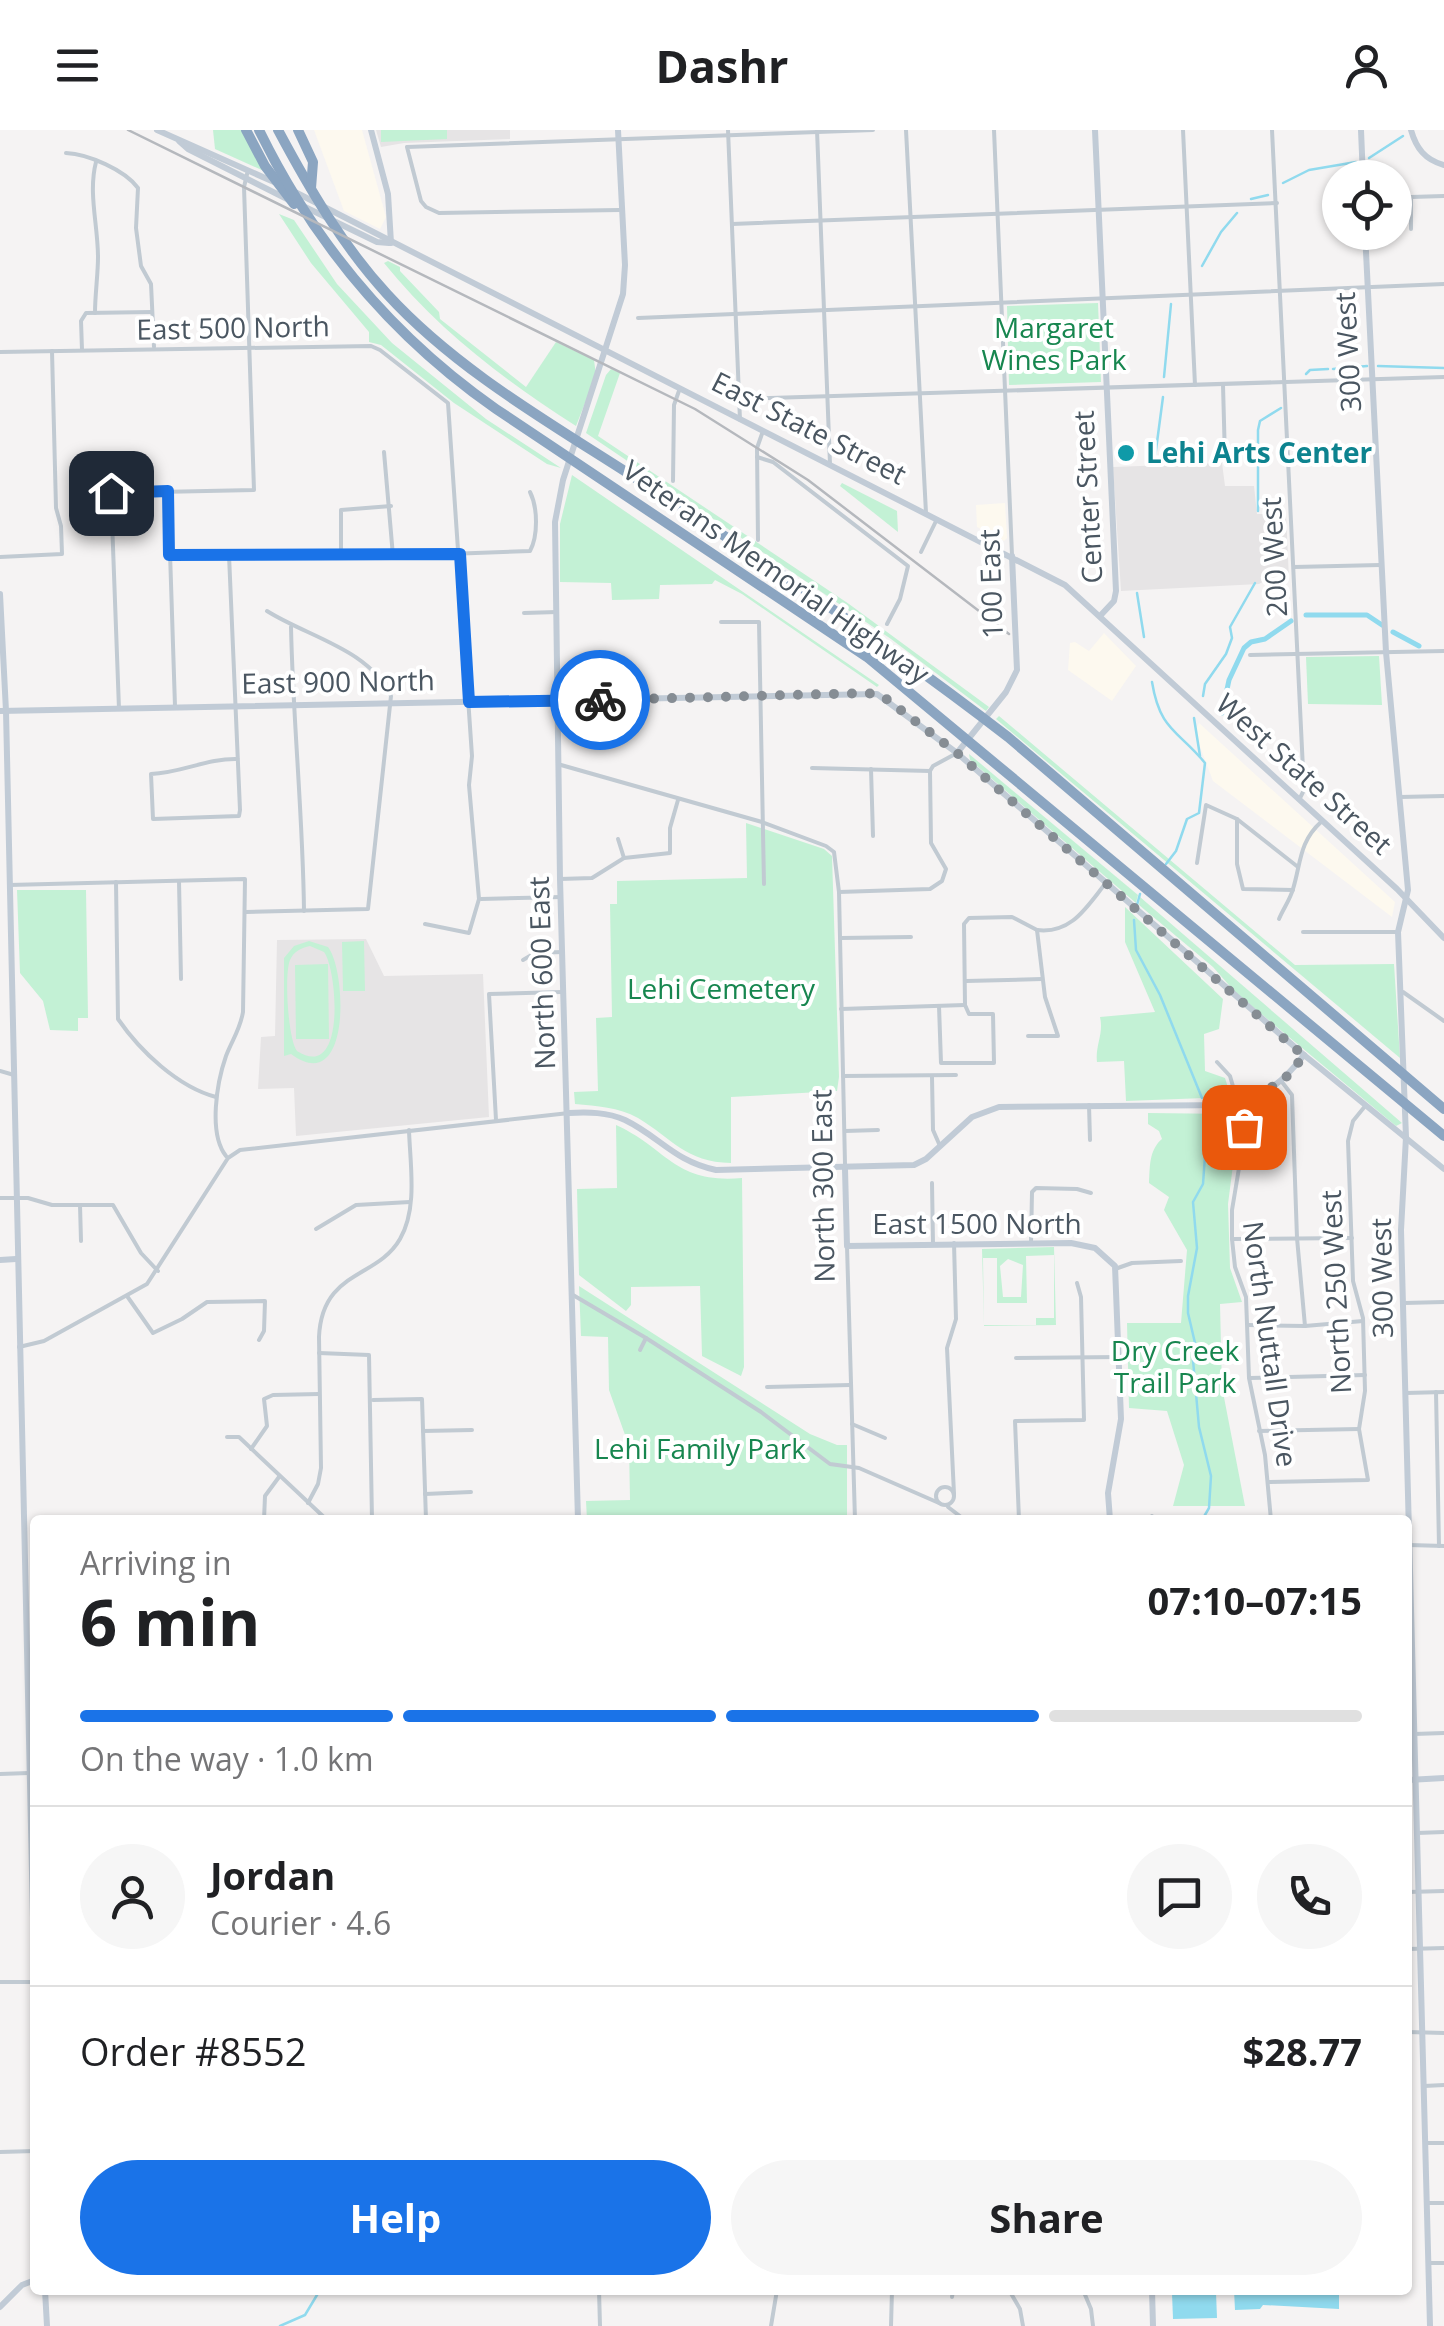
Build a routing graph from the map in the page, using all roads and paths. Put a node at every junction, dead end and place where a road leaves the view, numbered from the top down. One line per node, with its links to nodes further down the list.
1 (158, 130): 20 (street)
2 (186, 130): 20 (street)
3 (246, 130): 37 (highway)
4 (260, 130): 37 (highway, Veterans Memorial Highway)
5 (278, 130): 27 (highway, Veterans Memorial Highway)
6 (298, 130): 27 (highway)
7 (371, 130): 39 (street)
8 (618, 130): 19 (street, North 600 East)
9 (873, 130): 17 (street)
10 (906, 130): 35 (street)
11 (994, 130): 34 (street, 100 East)
12 (1094, 130): 33 (street, Center Street)
13 (1183, 130): 31 (street)
14 (1272, 130): 30 (street, 200 West)
15 (1361, 130): 22 (street)
16 (1411, 130): 24 (street)
17 (817, 131): 18 (street); 36 (street)
18 (728, 133): 19 (street); 38 (street)
19 (618, 140): 32 (street, North 600 East); 32 (street)
20 (184, 143): 25 (street); 26 (street)
21 (66, 153): 23 (street)
22 (1362, 160)
23 (96, 162): 49 (street); 50 (street)
24 (1444, 165)
25 (248, 170): 26 (street); 39 (street)
26 (246, 180): 39 (street); 53 (street)
27 (310, 189): 178 (highway, Veterans Memorial Highway)
28 (1444, 196): 29 (street)
29 (1412, 197)
30 (1277, 204): 31 (street); 43 (street, 200 West)
31 (1187, 208): 33 (street); 44 (street)
32 (622, 210): 94 (street, North 600 East)
33 (1098, 210): 34 (street); 45 (street, Center Street)
34 (997, 214): 35 (street); 46 (street, 100 East)
35 (910, 218): 36 (street); 47 (street)
36 (820, 222): 38 (street); 48 (street)
37 (312, 224): 184 (highway, Veterans Memorial Highway)
38 (732, 224): 51 (street)
39 (391, 243): 63 (street, East State Street)
40 (1367, 250): 42 (street, 300 West)
41 (1444, 284): 42 (street)
42 (1368, 288): 43 (street); 59 (street, 300 West)
43 (1282, 292): 44 (street); 60 (street, 200 West)
44 (1192, 296): 45 (street); 62 (street)
45 (1102, 300): 46 (street); 64 (street, Center Street)
46 (1002, 303): 47 (street); 65 (street, 100 East)
47 (914, 306): 48 (street); 66 (street)
48 (825, 310): 51 (street); 67 (street)
49 (152, 312): 50 (street); 55 (street)
50 (95, 313): 54 (street)
51 (737, 314): 52 (street); 68 (street)
52 (638, 318)
53 (248, 348): 55 (street, East 500 North); 76 (street); 83 (street, East 500 North)
54 (82, 350): 55 (street, East 500 North); 56 (street, East 500 North)
55 (154, 350)
56 (52, 351): 57 (street, East 500 North); 89 (street)
57 (0, 352)
58 (1444, 378): 59 (street)
59 (1372, 379): 60 (street); 90 (street, 300 West)
60 (1285, 382): 61 (street); 91 (street, 200 West)
61 (1223, 385): 62 (street); 73 (street)
62 (1195, 386): 64 (street)
63 (680, 388): 69 (street, East State Street); 75 (street)
64 (1106, 388): 65 (street); 96 (street, Center Street)
65 (1006, 392): 66 (street); 88 (street, 100 East)
66 (919, 396): 67 (street); 79 (street)
67 (829, 398): 68 (street); 74 (street)
68 (740, 400): 69 (street)
69 (740, 420): 70 (street, East State Street)
70 (763, 431): 72 (street); 74 (street, East State Street)
71 (384, 452): 78 (street)
72 (757, 458): 81 (street); 98 (street)
73 (1225, 459)
74 (830, 464): 79 (street, East State Street)
75 (672, 481)
76 (168, 491): 84 (street); 112 (street)
77 (530, 492): 83 (street)
78 (391, 506): 86 (street); 87 (street)
79 (926, 513): 80 (street, East State Street)
80 (938, 519): 82 (street); 88 (street, East State Street)
81 (758, 540)
82 (921, 552)
83 (460, 554): 87 (street); 107 (street)
84 (169, 555): 85 (street); 111 (street)
85 (230, 555): 86 (street); 110 (street)
86 (341, 555): 87 (street)
87 (393, 556)
88 (1012, 556): 96 (street, East State Street); 114 (street, 100 East)
89 (0, 557)
90 (1382, 564): 91 (street); 102 (street, 300 West)
91 (1294, 567): 103 (street, 200 West)
92 (0, 594): 113 (street)
93 (267, 611): 99 (street)
94 (557, 612): 95 (street); 106 (street, North 600 East)
95 (524, 613)
96 (1100, 616): 100 (street, East State Street)
97 (721, 622): 105 (street)
98 (887, 624)
99 (291, 625): 108 (street); 109 (street)
100 (1132, 646): 123 (street, West State Street)
101 (1444, 651): 102 (street)
102 (1386, 652): 103 (street); 121 (street, 300 West)
103 (1298, 654): 104 (street); 123 (street, 200 West)
104 (1250, 655)
105 (758, 696): 106 (street, East 900 North); 114 (street, East 900 North); 125 (street)
106 (560, 701): 107 (street, East 900 North); 116 (street, North 600 East)
107 (469, 702): 108 (street, East 900 North); 143 (street)
108 (388, 704): 109 (street, East 900 North); 144 (street)
109 (292, 706): 110 (street, East 900 North); 144 (street)
110 (237, 707): 111 (street, East 900 North); 115 (street)
111 (175, 708): 112 (street, East 900 North)
112 (120, 709): 113 (street, East 900 North)
113 (3, 711): 129 (street)
114 (957, 753): 119 (street); 137 (street, East 900 North)
115 (238, 758): 115 (street)
116 (558, 764): 122 (street); 133 (street, North 600 East)
117 (812, 768): 118 (street)
118 (871, 769): 119 (street); 127 (street)
119 (930, 771): 140 (street)
120 (1444, 796): 121 (street)
121 (1400, 797): 142 (street, 300 West)
122 (678, 800): 125 (street); 130 (street)
123 (1298, 801): 126 (street, West State Street)
124 (1237, 820): 131 (street); 132 (street); 139 (street)
125 (762, 822): 136 (street); 140 (street, North 300 East)
126 (1321, 822): 132 (street); 142 (street, West State Street)
127 (873, 836)
128 (618, 839): 130 (street)
129 (4, 845): 138 (street)
130 (624, 858): 133 (street)
131 (1197, 863)
132 (1298, 867): 139 (street)
133 (560, 878): 141 (street, North 600 East)
134 (179, 880): 135 (street); 145 (street); 157 (street)
135 (116, 882): 138 (street); 174 (street)
136 (764, 884)
137 (1105, 884): 148 (street); 166 (street, East 900 North)
138 (9, 885): 169 (street)
139 (1293, 890): 146 (street)
140 (839, 892): 152 (street, North 300 East)
141 (561, 897): 143 (street); 154 (street, North 600 East)
142 (1405, 897): 150 (street, 300 West); 153 (street, West State Street)
143 (479, 899): 147 (street)
144 (304, 911): 145 (street)
145 (246, 912): 174 (street)
146 (1280, 919)
147 (425, 924)
148 (1037, 930): 156 (street); 158 (street)
149 (1303, 932): 150 (street)
150 (1398, 932): 160 (street, 300 West)
151 (912, 936): 152 (street)
152 (840, 938): 163 (street, North 300 East)
153 (1444, 938)
154 (562, 952): 155 (street); 159 (street, North 600 East)
155 (523, 960)
156 (1042, 978): 158 (street); 165 (street)
157 (181, 979)
158 (965, 982): 162 (street)
159 (564, 992): 179 (street, North 600 East); 180 (street)
160 (1402, 992): 164 (street); 185 (street, 300 West)
161 (939, 1006): 162 (street); 162 (street); 163 (street)
162 (966, 1006)
163 (841, 1009): 171 (street, North 300 East)
164 (1444, 1021)
165 (1028, 1036)
166 (1304, 1056): 173 (street); 177 (street, East 900 North)
167 (1217, 1062): 175 (street, North Nuttall Drive)
168 (0, 1071): 169 (street)
169 (14, 1075): 193 (street)
170 (956, 1075): 172 (street)
171 (843, 1076): 172 (street); 183 (street, North 300 East)
172 (932, 1076): 187 (street)
173 (1282, 1082): 175 (street); 199 (street)
174 (218, 1097): 188 (street)
175 (1238, 1103): 176 (street); 198 (street, North Nuttall Drive)
176 (1089, 1105): 186 (street); 187 (street)
177 (1366, 1106): 185 (street, East 900 North); 200 (street, North 250 West)
178 (1444, 1110)
179 (569, 1113): 180 (street); 189 (street); 214 (street, North 600 East)
180 (496, 1120): 181 (street)
181 (409, 1130): 188 (street); 195 (street)
182 (878, 1130): 183 (street)
183 (845, 1131): 189 (street, North 300 East)
184 (1444, 1136)
185 (1406, 1137): 190 (street, East 900 North); 217 (street, 300 West)
186 (1090, 1140)
187 (940, 1146): 189 (street)
188 (228, 1158): 212 (street)
189 (846, 1168): 205 (street, North 300 East)
190 (1444, 1168)
191 (932, 1184): 204 (street)
192 (1091, 1193): 203 (street)
193 (16, 1197): 194 (street); 196 (street); 209 (street)
194 (0, 1198)
195 (410, 1202): 197 (street); 206 (street)
196 (80, 1204): 201 (street); 212 (street)
197 (316, 1229)
198 (1232, 1238): 199 (street); 219 (street, North Nuttall Drive)
199 (1297, 1238): 200 (street); 220 (street)
200 (1352, 1238): 218 (street, North 250 West)
201 (81, 1240)
202 (954, 1243): 203 (street, East 1500 North); 204 (street, East 1500 North); 248 (street)
203 (1031, 1243): 211 (street, East 1500 North)
204 (933, 1244): 205 (street, East 1500 North)
205 (846, 1246): 231 (street, North 300 East)
206 (394, 1248): 207 (street); 225 (street)
207 (399, 1254)
208 (0, 1260): 209 (street)
209 (16, 1260): 223 (street)
210 (1181, 1261): 211 (street)
211 (1115, 1269): 226 (street)
212 (158, 1271): 215 (street)
213 (1078, 1283): 228 (street)
214 (573, 1295): 221 (street); 263 (street, North 600 East)
215 (127, 1296): 222 (street); 223 (street)
216 (1444, 1302): 217 (street)
217 (1404, 1303): 235 (street, 300 West)
218 (1363, 1322): 220 (street); 229 (street, North 250 West)
219 (1248, 1325): 220 (street); 230 (street, North Nuttall Drive)
220 (1305, 1326)
221 (646, 1338): 224 (street); 247 (street)
222 (259, 1340)
223 (18, 1347): 273 (street)
224 (640, 1350)
225 (319, 1352): 236 (street); 237 (street)
226 (1120, 1357): 228 (street); 268 (street)
227 (1016, 1358): 228 (street)
228 (1083, 1358): 267 (street)
229 (1365, 1375): 230 (street); 239 (street, North 250 West)
230 (1250, 1378): 242 (street, North Nuttall Drive)
231 (850, 1385): 232 (street); 238 (street, North 300 East)
232 (767, 1387)
233 (1436, 1392): 234 (street); 235 (street); 245 (street)
234 (1444, 1392)
235 (1406, 1393): 270 (street, 300 West)
236 (320, 1394): 246 (street); 257 (street)
237 (371, 1400): 241 (street); 261 (street)
238 (852, 1424): 244 (street); 247 (street, North 300 East)
239 (1359, 1429): 242 (street); 250 (street, North 250 West)
240 (472, 1430): 241 (street)
241 (423, 1431): 254 (street)
242 (1258, 1431): 250 (street, North Nuttall Drive)
243 (228, 1437): 246 (street)
244 (885, 1438)
245 (1440, 1443): 255 (street)
246 (251, 1449): 249 (street)
247 (854, 1468): 253 (street); 264 (street, North 300 East)
248 (954, 1472): 251 (street); 256 (street)
249 (279, 1477): 257 (street); 259 (street)
250 (1268, 1482): 269 (street, North Nuttall Drive)
251 (940, 1488): 253 (street); 256 (street); 258 (street)
252 (471, 1492): 254 (street)
253 (918, 1492): 258 (street)
254 (425, 1494): 262 (street)
255 (1441, 1494): 272 (street)
256 (954, 1496): 258 (street); 266 (street)
257 (308, 1502): 260 (street)
258 (941, 1504): 265 (street)
259 (264, 1515)
260 (322, 1515)
261 (372, 1515)
262 (426, 1515)
263 (578, 1515)
264 (855, 1515)
265 (957, 1515)
266 (961, 1515)
267 (1019, 1515)
268 (1110, 1515)
269 (1271, 1515)
270 (1408, 1515)
271 (1412, 1545): 272 (street)
272 (1441, 1546)
273 (30, 1625)
274 (1412, 1658): 277 (street, 300 West)
275 (30, 1710): 279 (street)
276 (1444, 1733): 277 (street)
277 (1414, 1734): 278 (street, 300 West)
278 (1412, 1764)
279 (29, 1773): 280 (street); 284 (street)
280 (0, 1774)
281 (1444, 1778): 282 (street)
282 (1412, 1779)
283 (1412, 1788): 286 (street, 300 West)
284 (30, 1793)
285 (1444, 1832): 286 (street)
286 (1417, 1833): 288 (street, 300 West)
287 (1412, 1892): 288 (street)
288 (1419, 1892): 289 (street); 290 (street, 300 West)
289 (1444, 1892)
290 (1421, 1948): 291 (street); 292 (street); 296 (street, 300 West)
291 (1444, 1948)
292 (1412, 1949)
293 (30, 1979): 294 (street)
294 (0, 1982)
295 (1412, 2032): 296 (street)
296 (1423, 2033): 297 (street); 298 (street, 300 West)
297 (1444, 2033)
298 (1424, 2086): 299 (street); 300 (street, 300 West)
299 (1444, 2086)
300 (1426, 2143): 301 (street); 305 (street, 300 West)
301 (1444, 2143)
302 (30, 2151): 303 (street)
303 (0, 2152)
304 (1444, 2203): 305 (street)
305 (1427, 2204): 306 (street, 300 West)
306 (1428, 2263): 307 (street); 324 (street, 300 West)
307 (1444, 2263)
308 (30, 2282): 316 (street)
309 (45, 2295): 317 (street)
310 (599, 2295): 318 (street)
311 (777, 2295): 319 (street)
312 (892, 2295): 320 (street)
313 (1011, 2295): 321 (street)
314 (1085, 2295): 322 (street)
315 (1152, 2295): 323 (street)
316 (0, 2307)
317 (47, 2326)
318 (600, 2326)
319 (771, 2326)
320 (890, 2326)
321 (1023, 2326)
322 (1093, 2326)
323 (1153, 2326)
324 (1430, 2326)

